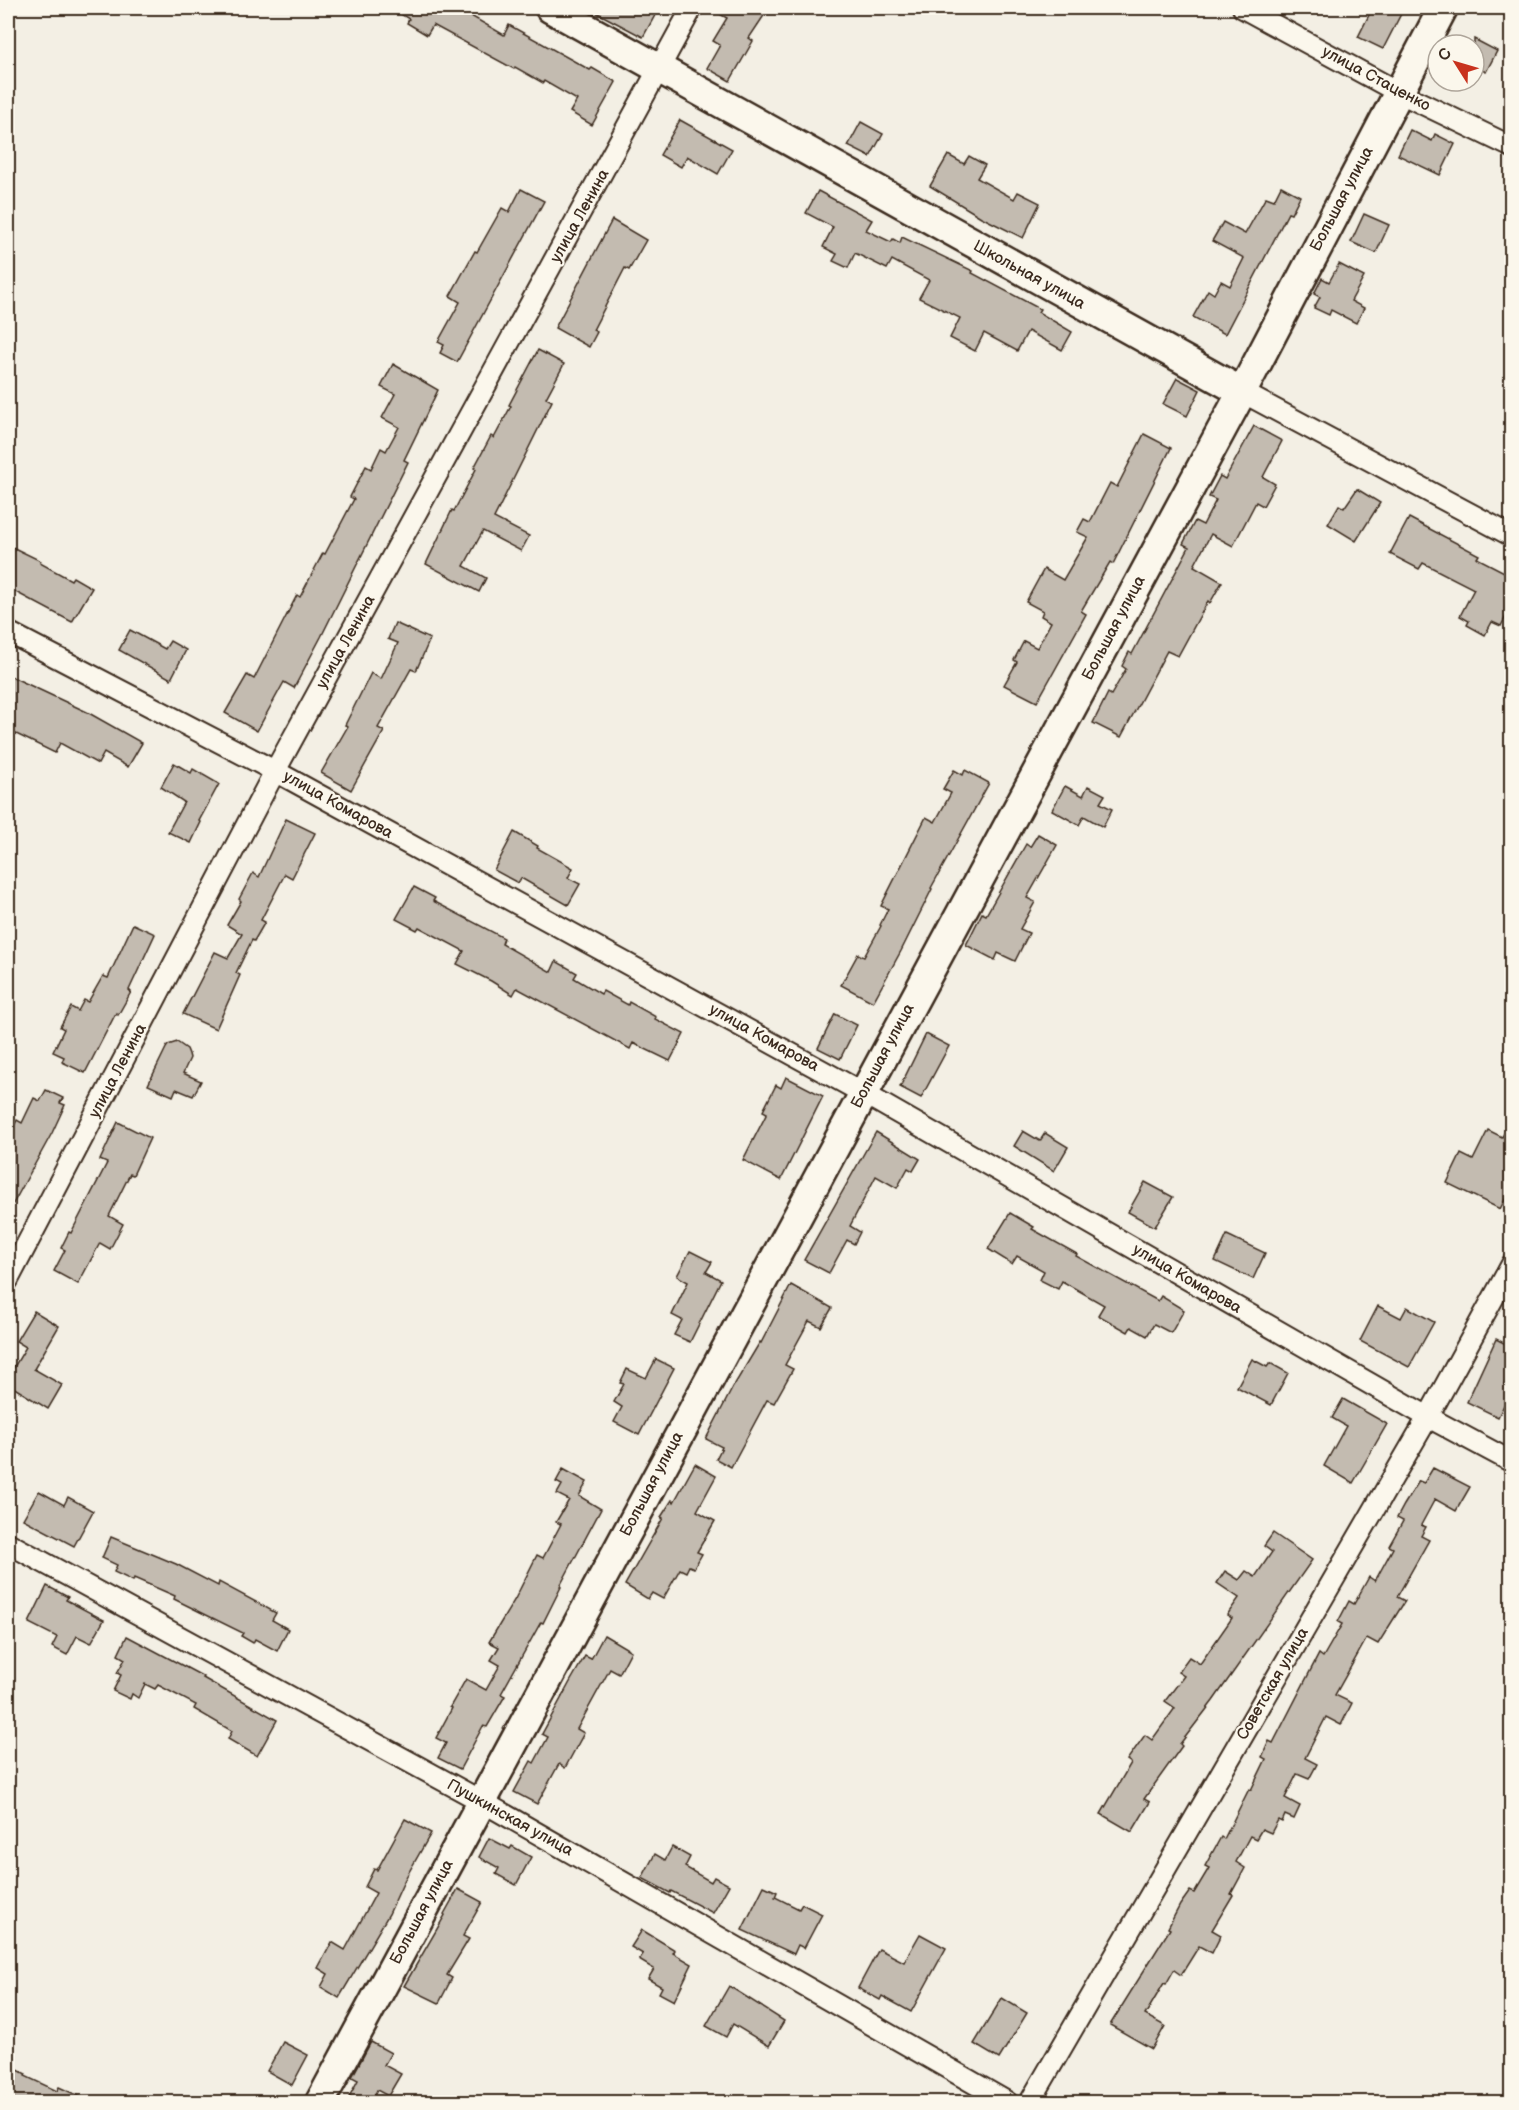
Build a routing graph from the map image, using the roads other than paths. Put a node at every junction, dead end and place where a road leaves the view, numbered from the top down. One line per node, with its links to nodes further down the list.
1 (549, 8): 5 (street, Школьная улица)
2 (692, 8): 5 (street, улица Ленина)
3 (1243, 8): 6 (street, улица Стаценко)
4 (1443, 8): 6 (street, Большая улица)
5 (660, 70): 8 (street, Школьная улица); 11 (street, улица Ленина)
6 (1398, 92): 7 (street, улица Стаценко); 8 (street, Большая улица)
7 (1512, 147)
8 (1242, 392): 9 (street, Школьная улица); 12 (street, Большая улица)
9 (1512, 536)
10 (8, 632): 11 (street, улица Комарова)
11 (275, 771): 12 (street, улица Комарова); 14 (street, улица Ленина)
12 (863, 1093): 15 (street, улица Комарова); 18 (street, Большая улица)
13 (1512, 1264): 15 (street, Советская улица)
14 (8, 1280)
15 (1428, 1417): 16 (street, улица Комарова); 21 (street, Советская улица)
16 (1512, 1462)
17 (8, 1543): 18 (street, Пушкинская улица)
18 (481, 1801): 19 (street, Большая улица); 20 (street, Пушкинская улица)
19 (320, 2103)
20 (1007, 2103)
21 (1030, 2103)

